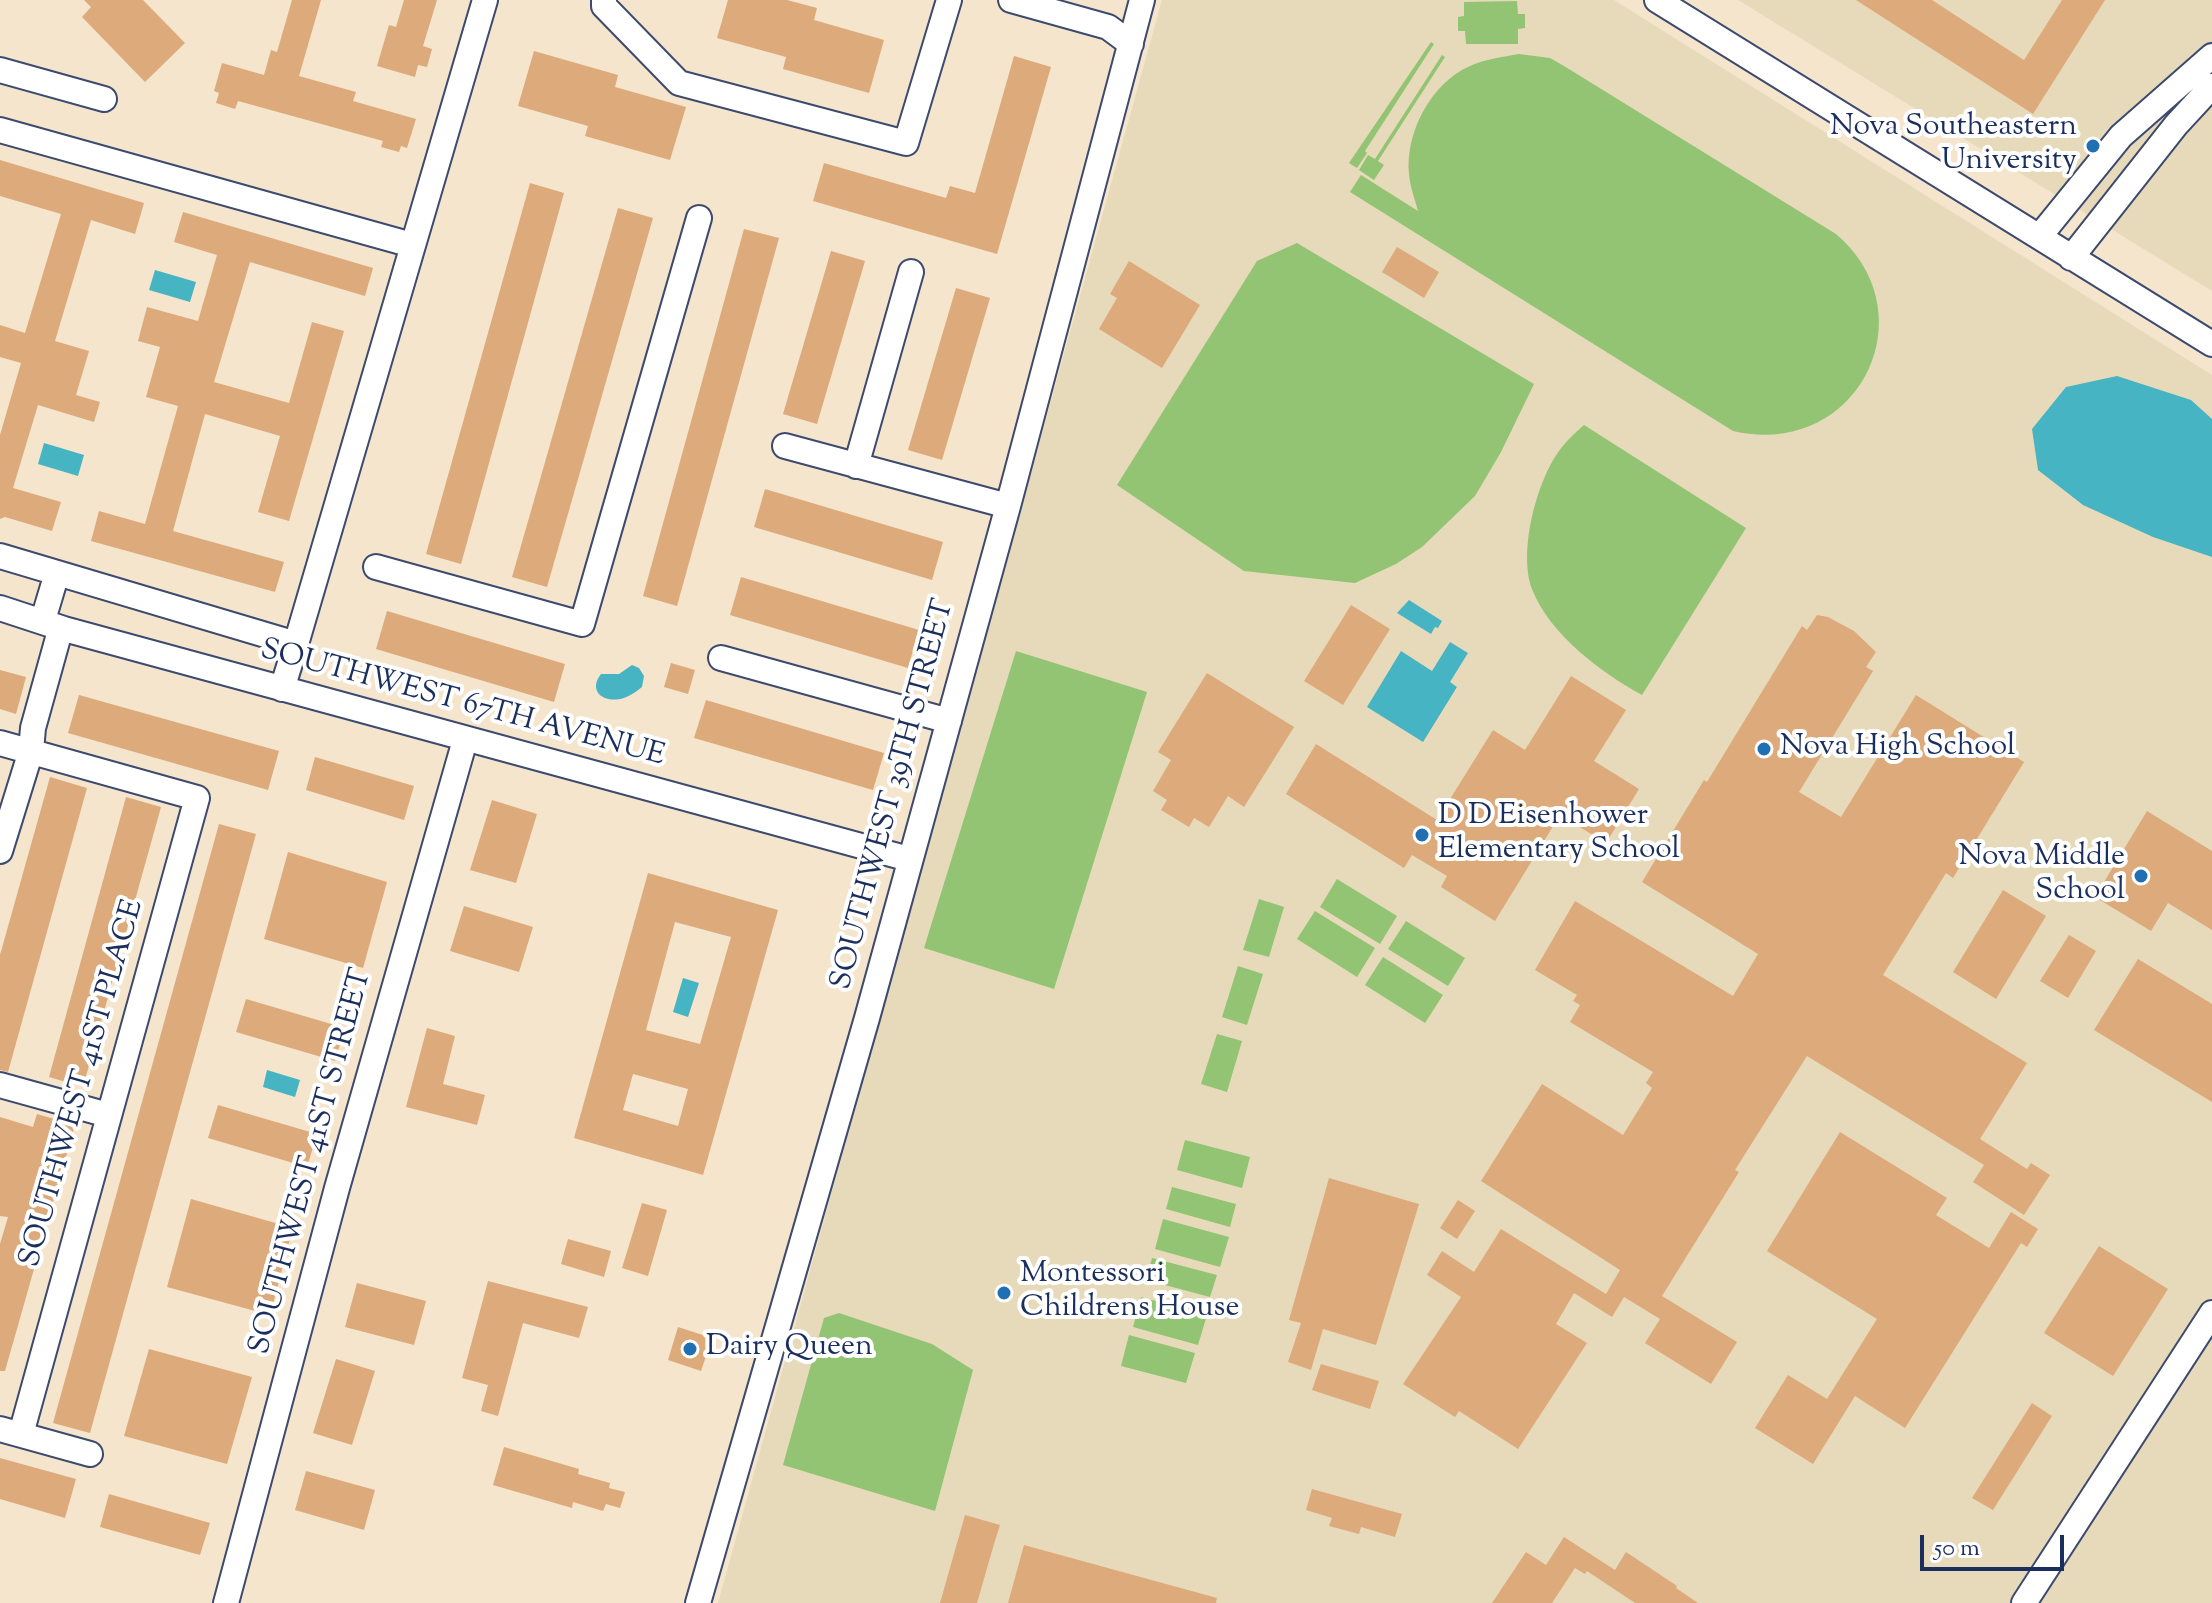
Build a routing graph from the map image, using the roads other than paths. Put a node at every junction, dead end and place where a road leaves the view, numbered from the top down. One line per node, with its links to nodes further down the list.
1 (485, 0): 18 (street)
2 (604, 0): 3 (street)
3 (949, 0)
4 (1011, 0): 8 (street)
5 (1142, 0): 8 (street, SOUTHWEST 39TH STREET)
6 (1657, 0): 7 (street)
7 (1686, 8): 17 (street)
8 (1131, 44): 24 (street, SOUTHWEST 39TH STREET)
9 (2212, 56): 13 (street)
10 (0, 70): 12 (street)
11 (2212, 86): 14 (street)
12 (104, 99)
13 (2156, 103): 14 (street); 17 (street)
14 (2176, 125): 19 (street)
15 (0, 130): 18 (street)
16 (699, 218): 26 (street)
17 (2039, 237): 19 (street)
18 (412, 245): 30 (street)
19 (2071, 258): 21 (street)
20 (911, 272): 23 (street)
21 (2212, 344)
22 (785, 446): 23 (street)
23 (856, 466): 24 (street)
24 (1008, 506): 33 (street, SOUTHWEST 39TH STREET)
25 (0, 556): 27 (street)
26 (376, 567)
27 (57, 573): 29 (street); 30 (street)
28 (0, 608): 29 (street, SOUTHWEST 67TH AVENUE)
29 (61, 627): 32 (street, SOUTHWEST 67TH AVENUE); 36 (street)
30 (296, 644): 32 (street)
31 (721, 658): 33 (street)
32 (282, 689): 34 (street, SOUTHWEST 67TH AVENUE)
33 (949, 721): 38 (street, SOUTHWEST 39TH STREET)
34 (465, 740): 38 (street, SOUTHWEST 67TH AVENUE); 44 (street, SOUTHWEST 41ST STREET)
35 (0, 743): 36 (street)
36 (31, 751): 37 (street); 40 (street, SOUTHWEST 41ST PLACE)
37 (0, 851)
38 (909, 859): 45 (street, SOUTHWEST 39TH STREET)
39 (0, 1085): 40 (street)
40 (108, 1115): 42 (street, SOUTHWEST 41ST PLACE)
41 (2212, 1313): 46 (street)
42 (10, 1432): 43 (street)
43 (90, 1454)
44 (226, 1603)
45 (698, 1603)
46 (2024, 1603)

